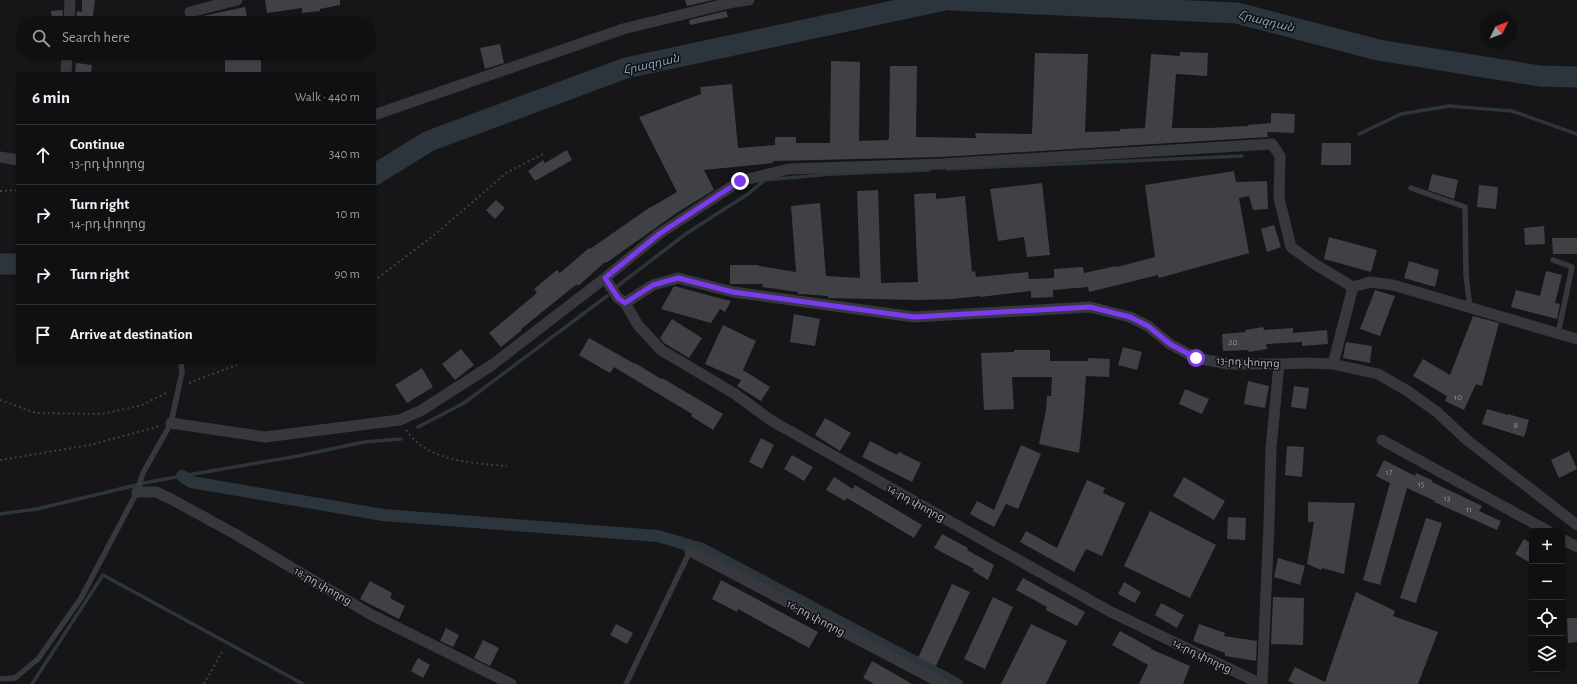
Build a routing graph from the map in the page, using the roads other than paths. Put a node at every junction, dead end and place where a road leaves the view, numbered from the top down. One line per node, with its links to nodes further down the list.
1 (70, 0): 5 (street)
2 (237, 0): 4 (street)
3 (749, 0): 8 (street)
4 (190, 12)
5 (69, 16)
6 (67, 60): 7 (street)
7 (66, 72)
8 (376, 114)
9 (0, 157): 10 (street)
10 (16, 160)
11 (1411, 188): 16 (lane)
12 (1553, 260): 17 (lane)
13 (605, 278): 14 (street); 15 (street, 14-րդ փողոց); 22 (street)
14 (1353, 287): 16 (street); 21 (street)
15 (625, 303): 20 (street, 13-րդ փողոց); 34 (street, 14-րդ փողոց)
16 (1470, 308): 17 (street)
17 (1558, 334): 18 (street)
18 (1577, 339)
19 (181, 364): 22 (lane)
20 (1279, 364): 21 (street, 13-րդ փողոց); 34 (street)
21 (1333, 364): 25 (street, 13-րդ փողոց)
22 (171, 423): 24 (lane)
23 (1382, 440): 26 (street)
24 (137, 491): 30 (lane); 31 (street, 18-րդ փողոց)
25 (1577, 525)
26 (1543, 528)
27 (1565, 540): 28 (street)
28 (1577, 547)
29 (690, 551): 32 (lane); 33 (street, 16-րդ փողոց)
30 (0, 679)
31 (510, 684)
32 (626, 684)
33 (943, 684)
34 (1261, 684)

